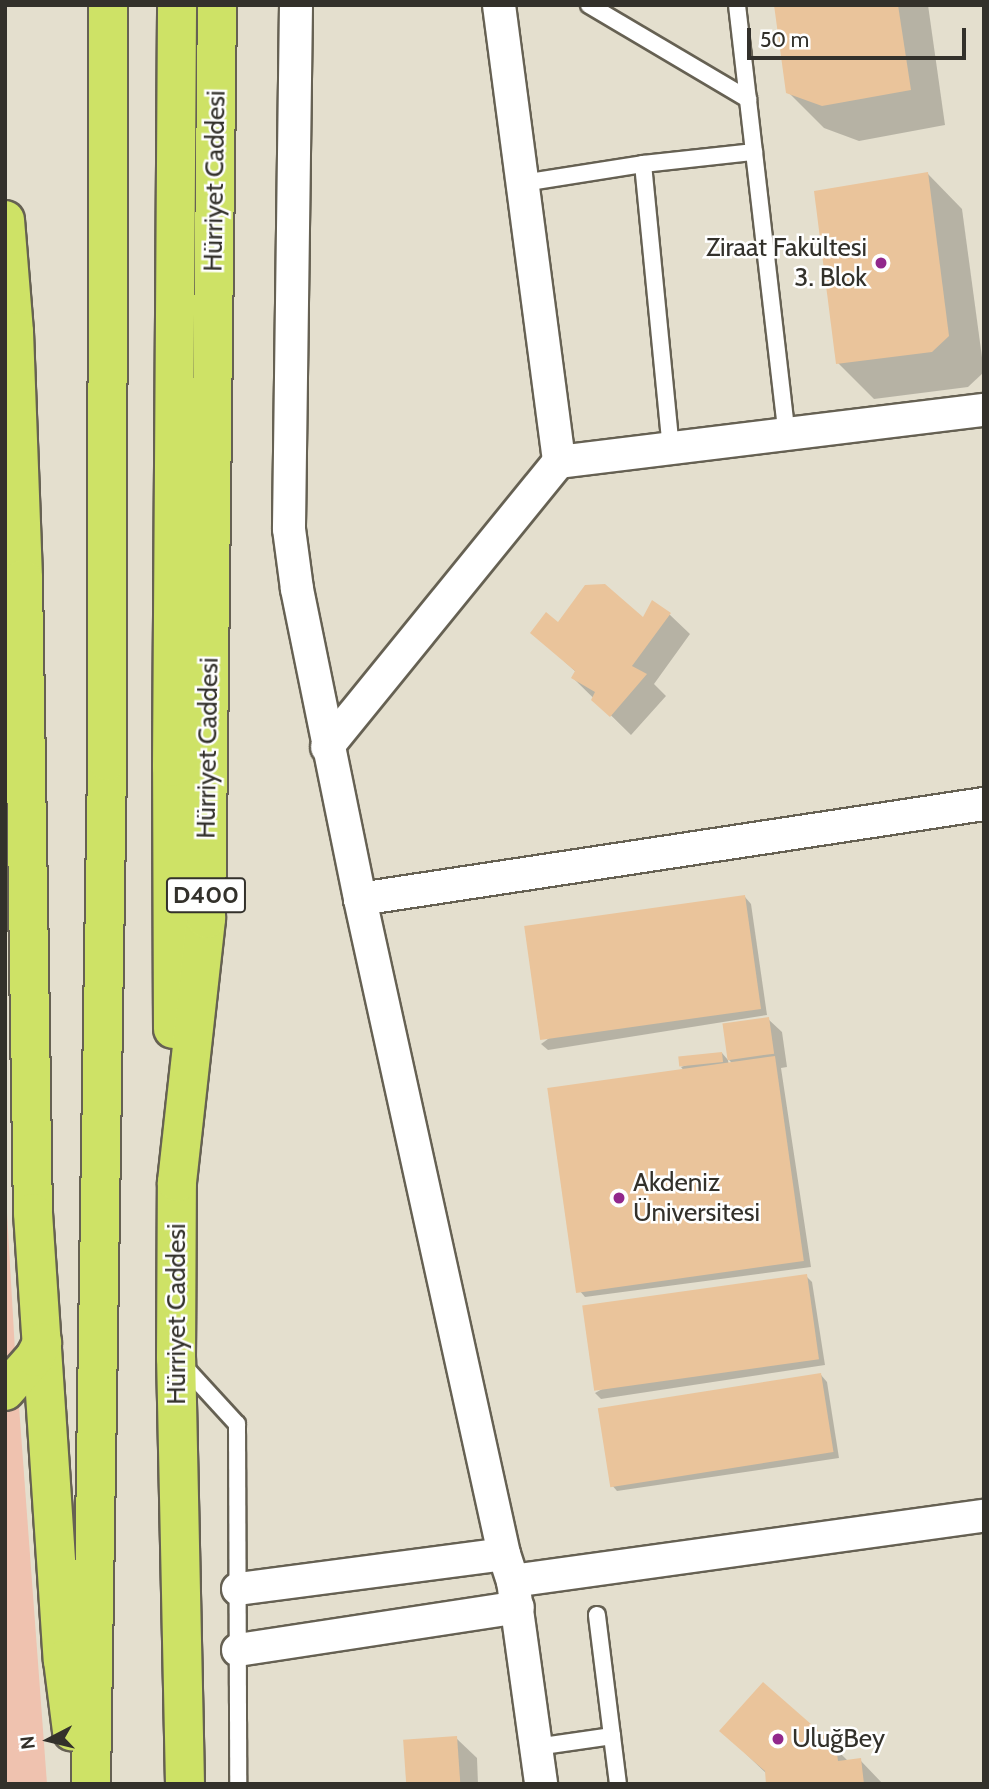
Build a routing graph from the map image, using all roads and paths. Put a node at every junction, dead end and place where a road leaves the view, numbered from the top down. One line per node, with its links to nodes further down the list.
1 (108, 5): 32 (highway)
2 (177, 5): 20 (highway)
3 (217, 5): 20 (highway, Hürriyet Caddesi / D400)
4 (296, 5): 17 (street)
5 (499, 5): 11 (street)
6 (589, 5): 8 (lane)
7 (737, 5): 8 (lane)
8 (748, 99): 9 (lane)
9 (754, 152): 10 (lane); 14 (lane)
10 (643, 164): 11 (lane); 15 (lane)
11 (523, 183): 16 (street)
12 (5, 220): 21 (highway)
13 (984, 410): 14 (street)
14 (787, 435): 15 (street)
15 (671, 449): 16 (street)
16 (559, 462): 17 (street)
17 (327, 747): 19 (street)
18 (984, 804): 19 (street)
19 (360, 898): 25 (street)
20 (177, 1182): 22 (highway, Hürriyet Caddesi / D400)
21 (42, 1343): 23 (highway); 31 (highway)
22 (176, 1358): 26 (lane); 33 (highway, Hürriyet Caddesi / D400)
23 (5, 1391)
24 (984, 1516): 25 (street)
25 (512, 1580): 26 (street); 28 (street); 30 (street)
26 (238, 1589): 28 (lane)
27 (597, 1615): 29 (lane)
28 (238, 1650): 34 (lane)
29 (612, 1736): 30 (lane); 36 (lane)
30 (536, 1747): 35 (street)
31 (78, 1784)
32 (91, 1784)
33 (184, 1784)
34 (238, 1784)
35 (541, 1784)
36 (618, 1784)

